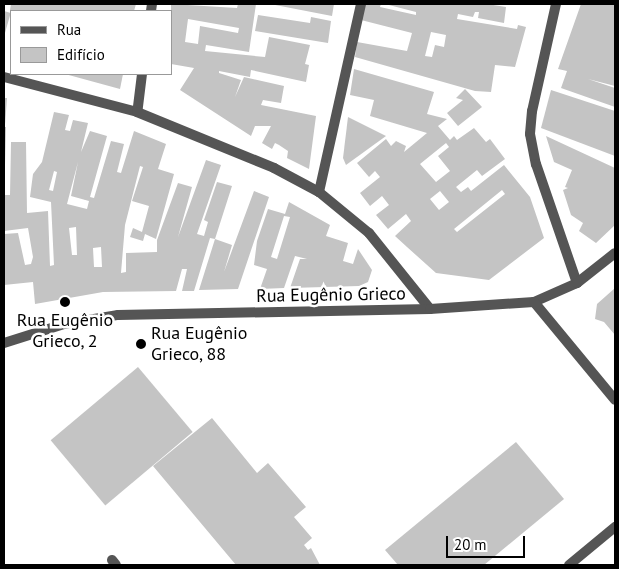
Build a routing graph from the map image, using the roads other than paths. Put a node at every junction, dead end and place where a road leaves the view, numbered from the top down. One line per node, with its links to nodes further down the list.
1 (361, 4): 6 (street)
2 (556, 4): 8 (street)
3 (142, 75): 5 (street)
4 (4, 77): 5 (street)
5 (137, 112): 6 (street)
6 (319, 192): 10 (street)
7 (615, 253): 8 (street, Rua Eugênio Grieco)
8 (577, 283): 9 (street, Rua Eugênio Grieco)
9 (534, 302): 10 (street, Rua Eugênio Grieco); 12 (street)
10 (430, 309): 11 (street, Rua Eugênio Grieco)
11 (4, 343)
12 (615, 400)
13 (615, 527): 14 (street)
14 (569, 565)

